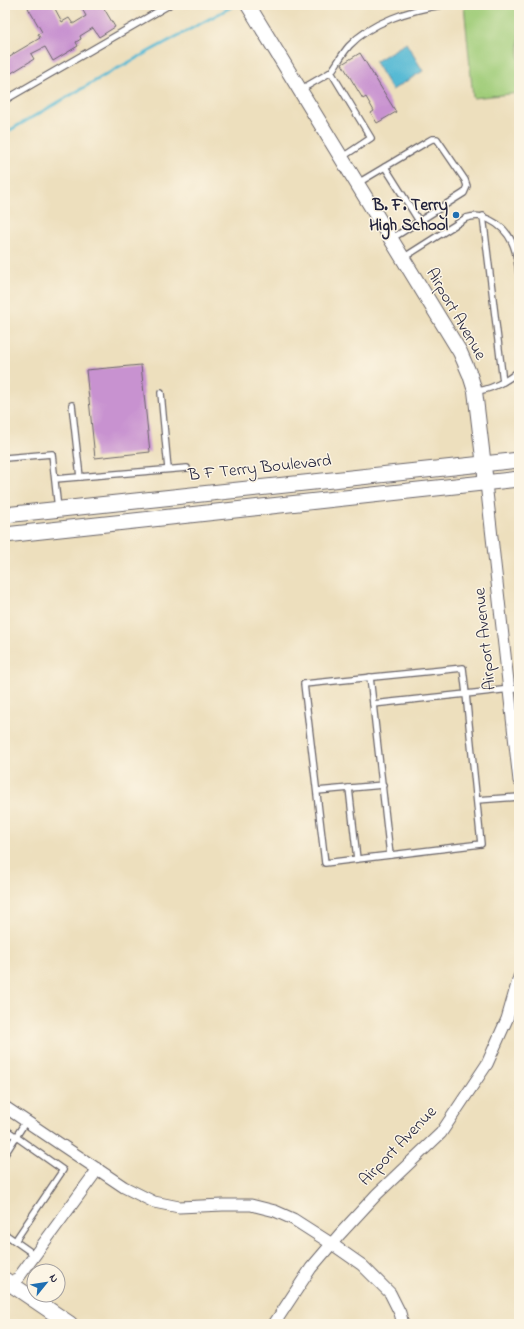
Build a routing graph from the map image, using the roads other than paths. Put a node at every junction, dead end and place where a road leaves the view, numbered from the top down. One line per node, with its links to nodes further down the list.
1 (169, 5): 6 (lane)
2 (442, 5): 4 (lane)
3 (249, 8): 5 (street, Airport Avenue)
4 (330, 72): 5 (lane); 7 (lane)
5 (300, 90): 7 (street, Airport Avenue)
6 (5, 100)
7 (341, 158): 9 (street, Airport Avenue)
8 (385, 167): 9 (lane); 11 (lane); 11 (lane)
9 (357, 184): 12 (street, Airport Avenue)
10 (483, 216): 13 (lane); 14 (lane); 16 (lane)
11 (419, 221): 12 (lane)
12 (390, 239): 13 (street, Airport Avenue)
13 (403, 259): 17 (street, Airport Avenue)
14 (519, 275)
15 (519, 370): 16 (lane)
16 (503, 382): 17 (lane)
17 (475, 391): 22 (street, Airport Avenue)
18 (161, 393): 24 (lane)
19 (72, 405): 25 (lane)
20 (5, 458): 26 (lane)
21 (519, 460): 22 (main road, B F Terry Boulevard)
22 (484, 463): 28 (street, Airport Avenue); 29 (main road, B F Terry Boulevard)
23 (187, 468): 24 (lane)
24 (168, 469): 25 (lane)
25 (80, 477): 26 (lane)
26 (55, 479): 29 (lane)
27 (519, 479): 28 (main road)
28 (486, 483): 31 (main road); 33 (street, Airport Avenue)
29 (58, 510): 30 (main road, B F Terry Boulevard)
30 (5, 515)
31 (5, 534)
32 (370, 677): 34 (lane); 35 (lane); 39 (lane)
33 (514, 689): 34 (lane); 36 (street, Airport Avenue)
34 (466, 694): 35 (lane); 41 (lane)
35 (373, 704): 37 (lane)
36 (519, 781)
37 (382, 785): 38 (lane); 42 (lane)
38 (349, 788): 39 (lane); 43 (lane)
39 (317, 791): 43 (lane)
40 (519, 797): 41 (lane)
41 (477, 800): 42 (lane)
42 (390, 855): 43 (lane)
43 (357, 859)
44 (519, 977): 53 (street, Airport Avenue)
45 (5, 1107): 46 (street)
46 (26, 1121): 48 (lane); 50 (street)
47 (5, 1129): 48 (lane)
48 (17, 1137): 49 (lane); 52 (lane)
49 (5, 1154)
50 (98, 1169): 53 (street); 54 (street)
51 (5, 1234): 52 (lane)
52 (15, 1241): 54 (lane)
53 (332, 1244): 57 (street, Airport Avenue); 58 (street)
54 (35, 1255): 55 (street)
55 (9, 1283): 56 (main road)
56 (70, 1324)
57 (274, 1324)
58 (403, 1324)

